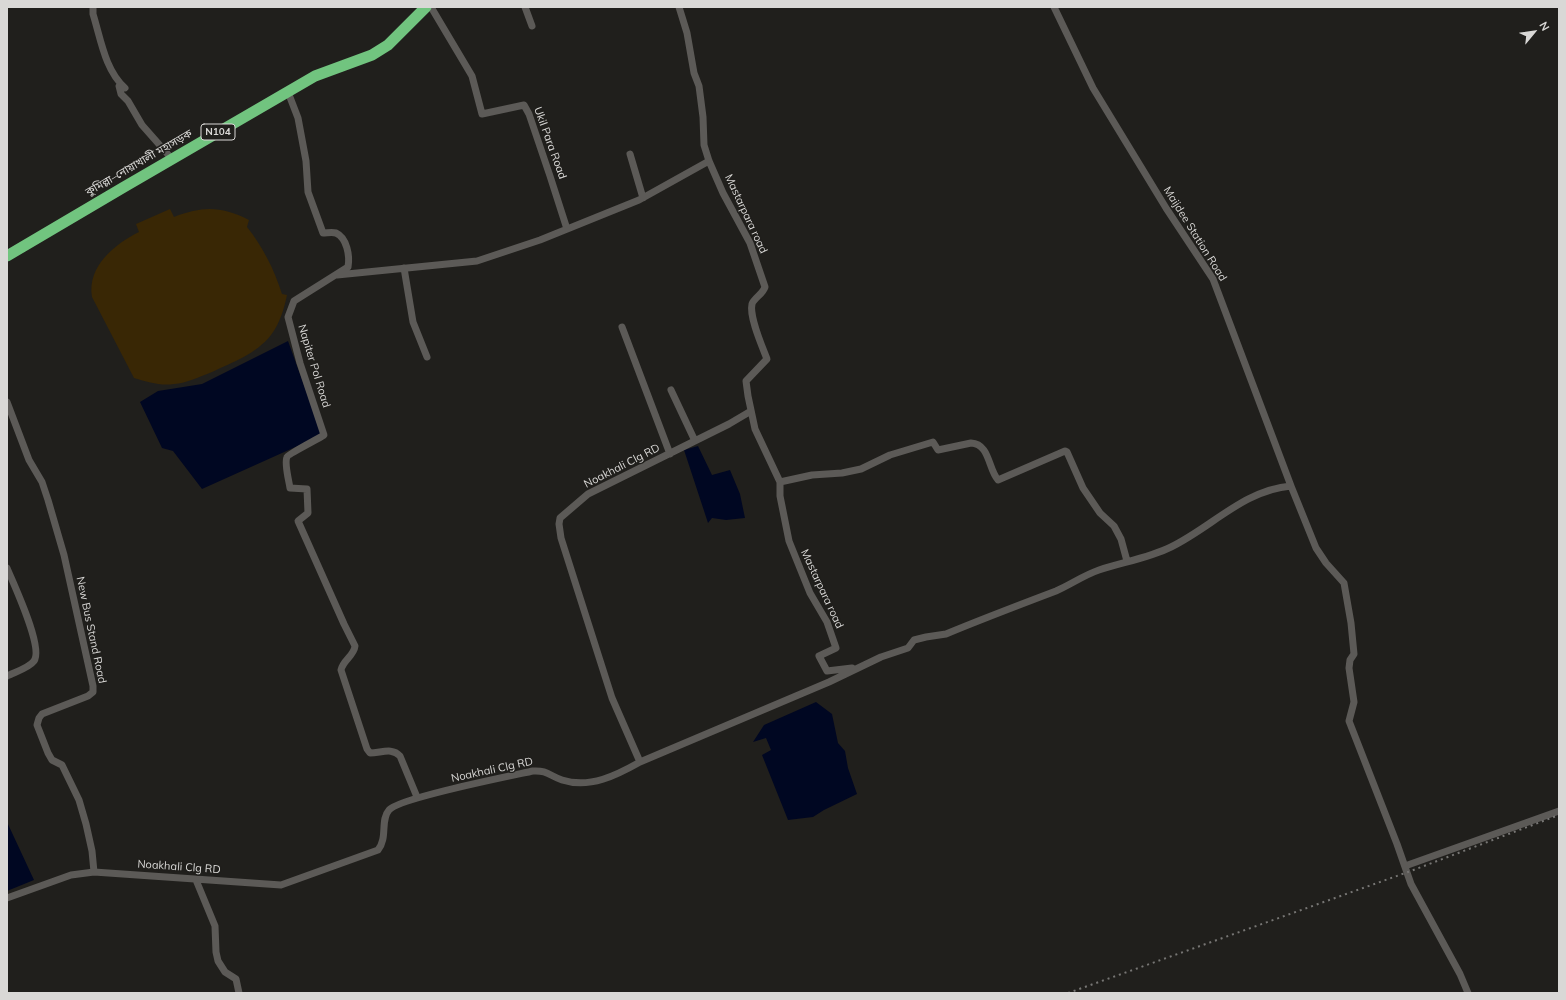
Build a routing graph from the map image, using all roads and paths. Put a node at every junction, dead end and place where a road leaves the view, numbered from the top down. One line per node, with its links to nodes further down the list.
1 (92, 7): 10 (street)
2 (426, 7): 8 (highway, কুমিল্লা–নোয়াখালী মহাসড়ক / N104)
3 (431, 7): 13 (street, Ukil Para Road)
4 (525, 7): 7 (street)
5 (679, 7): 11 (street, Mastarpara road)
6 (1054, 7): 25 (street, Maijdee Station Road)
7 (532, 26)
8 (288, 92): 10 (highway, কুমিল্লা–নোয়াখালী মহাসড়ক / N104); 16 (street, Napiter Pol Road)
9 (630, 154): 12 (street)
10 (172, 159): 14 (highway, কুমিল্লা–নোয়াখালী মহাসড়ক / N104)
11 (709, 161): 12 (street); 21 (street, Mastarpara road)
12 (643, 198): 13 (street)
13 (567, 229): 15 (street)
14 (7, 256)
15 (404, 268): 16 (street); 18 (street)
16 (334, 276): 31 (street, Napiter Pol Road)
17 (622, 327): 23 (street)
18 (427, 357)
19 (671, 390): 22 (street)
20 (7, 402): 34 (street, New Bus Stand Road)
21 (751, 411): 22 (street, Noakhali Clg RD); 24 (street, Mastarpara road)
22 (695, 441): 23 (street, Noakhali Clg RD)
23 (670, 454): 30 (street, Noakhali Clg RD)
24 (780, 482): 26 (street); 28 (street, Mastarpara road)
25 (1291, 486): 26 (street); 33 (street, Maijdee Station Road)
26 (1127, 561): 28 (street)
27 (7, 568): 29 (street)
28 (858, 668): 30 (street)
29 (7, 676)
30 (640, 762): 31 (street, Noakhali Clg RD)
31 (417, 798): 35 (street, Noakhali Clg RD)
32 (1559, 811): 33 (street)
33 (1405, 866): 38 (street, Maijdee Station Road)
34 (94, 872): 35 (street, Noakhali Clg RD); 36 (street, Noakhali Clg RD)
35 (196, 880): 37 (street)
36 (7, 898)
37 (239, 993)
38 (1468, 993)

